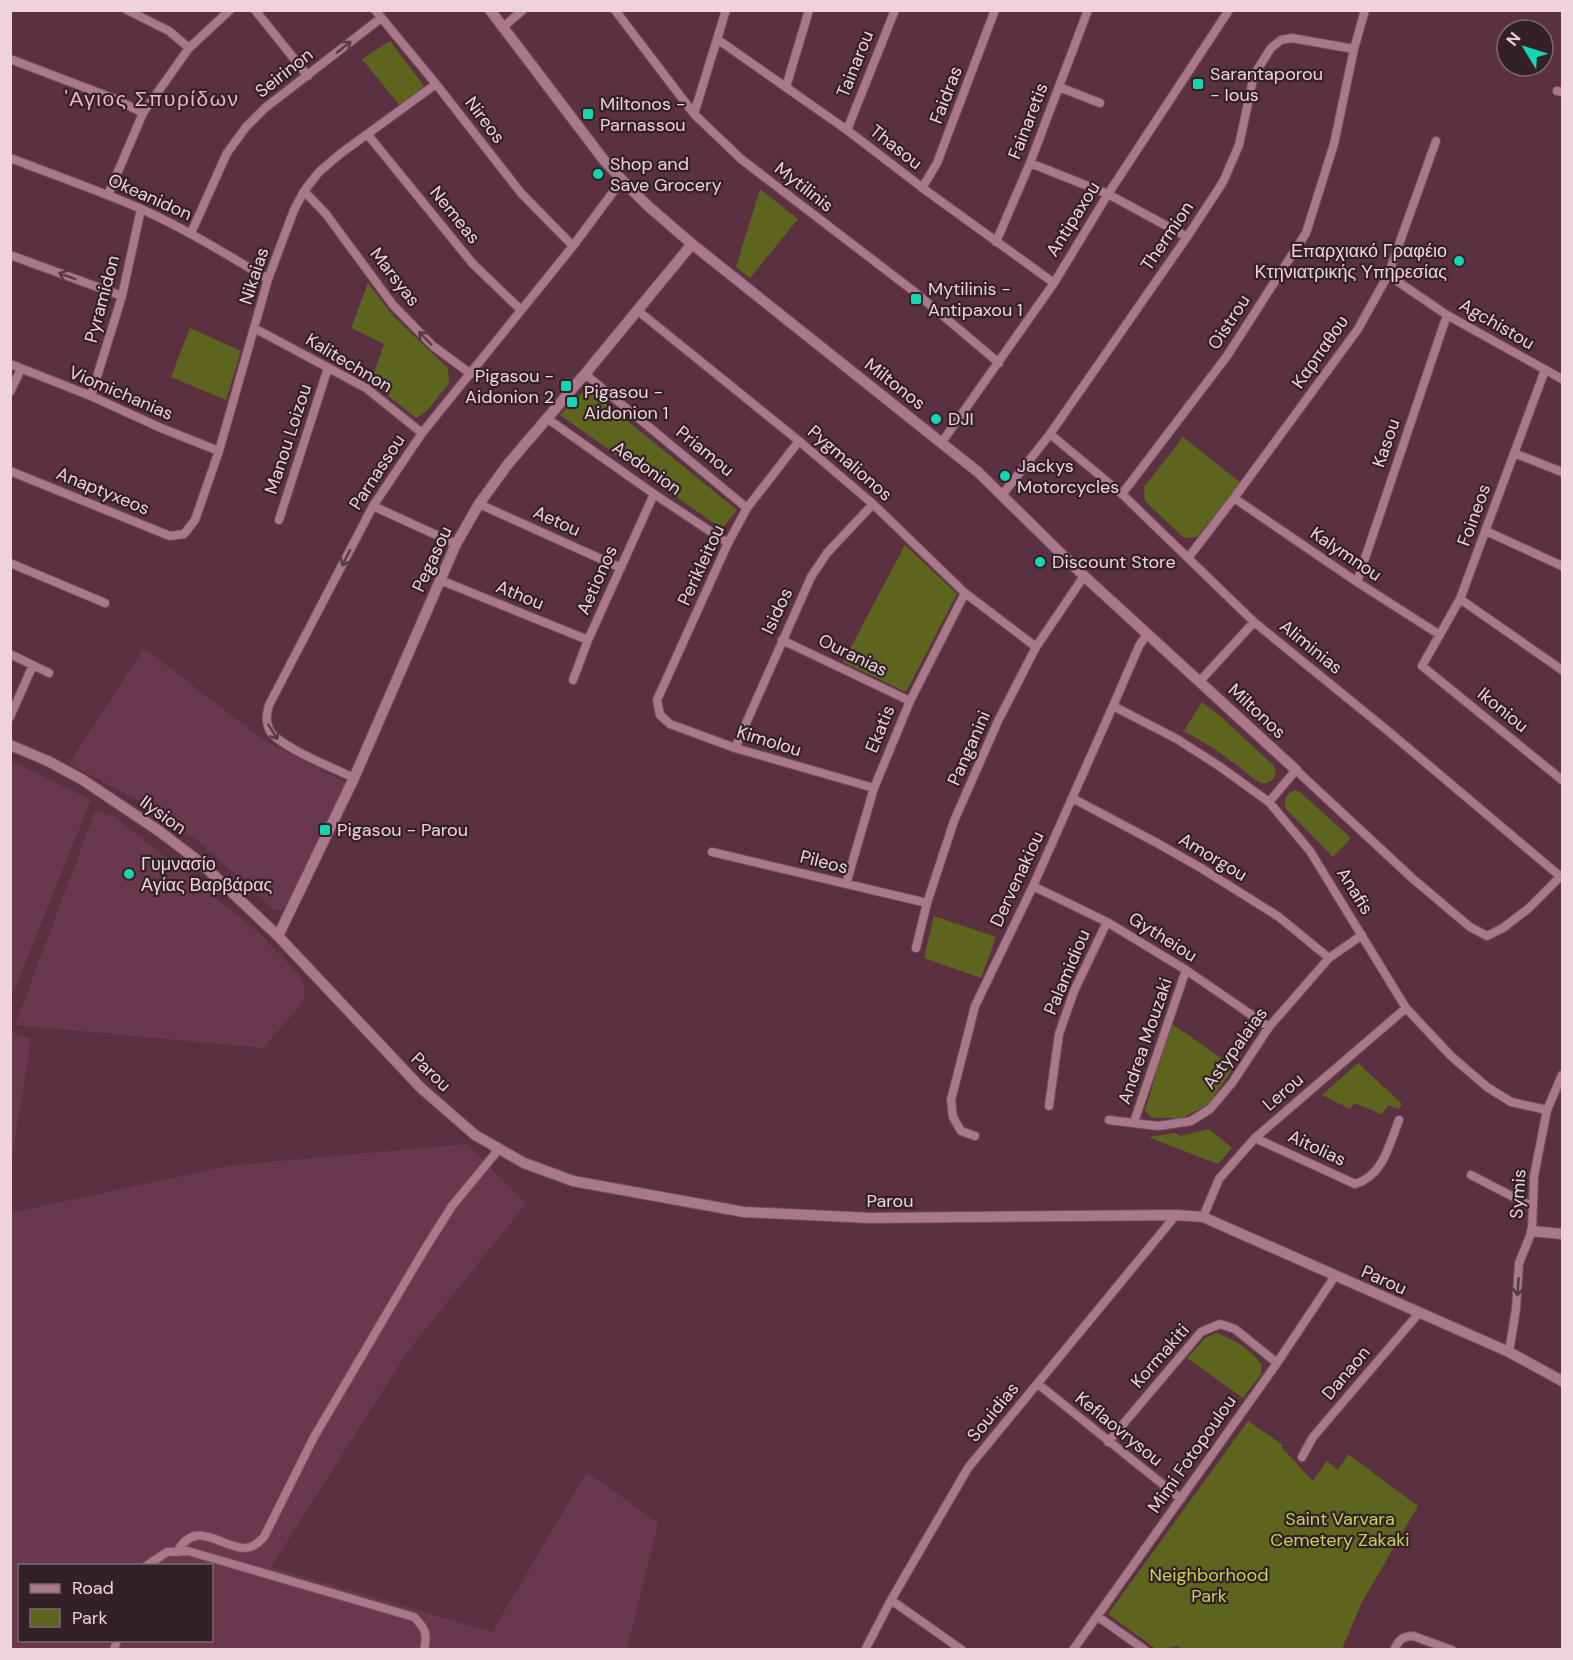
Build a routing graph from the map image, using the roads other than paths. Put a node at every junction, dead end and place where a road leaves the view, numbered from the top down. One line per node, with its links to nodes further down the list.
1 (230, 10): 17 (street)
2 (255, 10): 20 (street)
3 (490, 10): 15 (street, Miltonos)
4 (524, 10): 15 (street)
5 (726, 10): 16 (street)
6 (809, 10): 22 (street)
7 (895, 10): 27 (street, Tainarou)
8 (995, 10): 33 (street, Faidras)
9 (1088, 10): 23 (street, Fainaretis)
10 (1229, 10): 35 (street, Antipaxou)
11 (1365, 10): 18 (street, Oistrou)
12 (133, 11): 17 (street)
13 (616, 11): 26 (street, Mytilinis)
14 (378, 14): 20 (street, Seirinon, one-way to 14); 21 (street, Nireos)
15 (502, 27): 32 (street, Miltonos)
16 (717, 39): 22 (street, Thasou); 26 (street)
17 (189, 48): 25 (street)
18 (1354, 49): 39 (street, Thermion); 72 (street, Oistrou)
19 (10, 59): 25 (street)
20 (308, 76): 38 (street, Seirinon)
21 (436, 84): 28 (street, Nikaias); 42 (street, Nireos)
22 (786, 87): 27 (street, Thasou)
23 (1059, 87): 24 (street); 31 (street, Fainaretis)
24 (1100, 103)
25 (143, 113): 36 (street)
26 (694, 114): 52 (street, Mytilinis)
27 (846, 130): 33 (street, Thasou)
28 (368, 135): 34 (street, Nikaias); 48 (street, Nemeas)
29 (1436, 141): 44 (street, Καρπαθου)
30 (10, 159): 36 (street, Okeanidon)
31 (1030, 164): 35 (street); 40 (street, Fainaretis)
32 (622, 180): 41 (street, Miltonos); 42 (street, Parnassou)
33 (922, 188): 40 (street, Thasou)
34 (304, 191): 45 (street, Nikaias); 57 (street, Marsyas, one-way to 34)
35 (1108, 194): 39 (street); 46 (street, Antipaxou)
36 (108, 195): 37 (street, Okeanidon)
37 (141, 209): 38 (street, Okeanidon); 47 (street, Pyramidon)
38 (190, 233): 45 (street, Okeanidon)
39 (1187, 237): 64 (street, Thermion)
40 (996, 242): 46 (street, Thasou)
41 (692, 244): 49 (street, Pegasou); 66 (street, Miltonos)
42 (573, 246): 48 (street, Parnassou)
43 (10, 255): 47 (street, one-way to 43)
44 (1388, 275): 50 (street, Agchistou); 74 (street, Καρπαθου)
45 (268, 279): 51 (street, Nikaias)
46 (1054, 283): 52 (street, Antipaxou)
47 (122, 296): 61 (street, Pyramidon)
48 (521, 310): 57 (street, Parnassou)
49 (637, 310): 58 (street, Pegasou); 65 (street, Pygmalionos)
50 (1448, 315): 56 (street, Agchistou); 90 (street, Kasou)
51 (254, 328): 54 (street, Kalitechnon); 67 (street, Nikaias)
52 (999, 363): 66 (street, Antipaxou)
53 (10, 364): 55 (street, Viomichanias)
54 (328, 368): 63 (street, Kalitechnon); 79 (street, Manou Loizou)
55 (21, 369): 60 (street); 61 (street, Viomichanias)
56 (1545, 370): 59 (street, Agchistou); 68 (street, Foineos)
57 (471, 374): 63 (street, Parnassou)
58 (585, 374): 62 (street, Pegasou); 78 (street, Priamou)
59 (1563, 379)
60 (10, 392)
61 (91, 396): 67 (street, Viomichanias)
62 (548, 418): 71 (street, Aedonion); 75 (street, Pegasou)
63 (422, 433): 77 (street, Parnassou)
64 (1050, 434): 72 (street, Aliminias); 73 (street, Thermion)
65 (800, 441): 76 (street, Pygmalionos); 78 (street, Perikleitou)
66 (942, 442): 73 (street, Miltonos)
67 (219, 451): 81 (street, Nikaias)
68 (1514, 453): 70 (street); 80 (street, Foineos)
69 (10, 471): 81 (street, Anaptyxeos)
70 (1563, 472)
71 (654, 494): 83 (street, Aedonion); 87 (street, Aetionos)
72 (1122, 494): 84 (street, Aliminias)
73 (1002, 495): 88 (street, Miltonos)
74 (1234, 498): 84 (street, Καρπαθου); 90 (street, Kalymnou)
75 (479, 504): 82 (street, Pegasou); 87 (street, Aetou)
76 (873, 504): 91 (street, Pygmalionos); 98 (street, Isidos)
77 (373, 506): 82 (street); 114 (street, Parnassou, one-way to 114)
78 (747, 508): 83 (street, Perikleitou)
79 (279, 520)
80 (1486, 531): 86 (street); 92 (street, Foineos)
81 (184, 534)
82 (456, 543): 89 (street, Pegasou)
83 (728, 543): 109 (street, Perikleitou)
84 (1188, 558): 94 (street, Aliminias)
85 (10, 563): 93 (street)
86 (1563, 566)
87 (621, 568): 97 (street, Aetionos)
88 (1084, 576): 95 (street, Miltonos); 99 (street, Panganini)
89 (440, 580): 97 (street, Athou); 114 (street, Pegasou)
90 (1357, 582): 96 (street, Kalymnou)
91 (965, 593): 99 (street, Pygmalionos); 107 (street, Ekatis)
92 (1460, 599): 96 (street, Foineos); 103 (street)
93 (105, 603)
94 (1254, 622): 106 (street); 120 (street, Aliminias)
95 (1148, 634): 106 (street, Miltonos); 108 (street, Dervenakiou)
96 (1440, 635): 102 (street, Foineos)
97 (588, 640): 105 (street, Aetionos)
98 (782, 640): 107 (street, Ouranias); 112 (street, Isidos)
99 (1036, 646): 123 (street, Panganini)
100 (10, 654): 101 (street)
101 (33, 665): 104 (street); 110 (street)
102 (1422, 666): 115 (street, Ikoniou)
103 (1563, 670)
104 (49, 673)
105 (573, 680)
106 (1200, 681): 113 (street, Miltonos)
107 (910, 701): 116 (street, Ekatis)
108 (1113, 706): 117 (street, Dervenakiou); 118 (street, Anafis)
109 (660, 715): 112 (street, Kimolou)
110 (10, 717)
111 (10, 745): 126 (street, Ilysion)
112 (735, 748): 116 (street, Kimolou)
113 (1296, 770): 118 (street); 120 (street, Miltonos)
114 (354, 778): 126 (street, Pegasou)
115 (1563, 780)
116 (874, 788): 121 (street, Ekatis)
117 (1072, 798): 122 (street, Dervenakiou); 128 (street, Amorgou)
118 (1269, 802): 125 (street, Anafis)
119 (712, 852): 121 (street, Pileos)
120 (1562, 876)
121 (846, 884): 123 (street, Pileos)
122 (1033, 886): 124 (street, Gytheiou); 138 (street, Dervenakiou)
123 (927, 903): 127 (street, Panganini)
124 (1107, 922): 129 (street, Gytheiou); 133 (street, Palamidiou)
125 (1362, 935): 128 (street, Astypalaias); 130 (street, Anafis)
126 (278, 936): 140 (street, Parou)
127 (916, 948)
128 (1329, 958): 131 (street, Astypalaias)
129 (1186, 970): 131 (street, Gytheiou); 137 (street, Andrea Mouzaki)
130 (1406, 1008): 134 (street, Anafis); 139 (street, Lerou)
131 (1269, 1027): 137 (street, Astypalaias)
132 (1563, 1075): 134 (street, Symis)
133 (1049, 1106)
134 (1547, 1110): 142 (street, Symis)
135 (1109, 1120): 137 (street, Astypalaias)
136 (1399, 1120): 139 (street, Aitolias)
137 (1134, 1122)
138 (975, 1136)
139 (1255, 1138): 144 (street, Lerou)
140 (499, 1149): 143 (street, Parou); 156 (street)
141 (1471, 1175): 142 (street)
142 (1533, 1207): 145 (street, Symis)
143 (1176, 1215): 144 (street, Parou); 152 (street, Souidias)
144 (1203, 1217): 147 (street, Parou)
145 (1532, 1231): 146 (street); 149 (street, Symis, one-way to 149)
146 (1563, 1234)
147 (1335, 1276): 148 (street, Parou); 150 (street, Mimi Fotopoulou)
148 (1419, 1313): 149 (street, Parou); 154 (street, Danaon)
149 (1509, 1352): 151 (street, Parou)
150 (1277, 1362): 153 (street, Kormakiti); 155 (street, Mimi Fotopoulou)
151 (1563, 1382)
152 (1038, 1384): 153 (street, Keflaovrysou); 158 (street, Souidias)
153 (1108, 1442): 155 (street, Keflaovrysou)
154 (1302, 1457)
155 (1181, 1499): 159 (street, Mimi Fotopoulou)
156 (177, 1552): 157 (street); 160 (street)
157 (149, 1564)
158 (891, 1600): 161 (street, Souidias); 162 (street)
159 (1097, 1616): 163 (street, Mimi Fotopoulou); 164 (street)
160 (424, 1650)
161 (866, 1650)
162 (962, 1650)
163 (1073, 1650)
164 (1145, 1650)
165 (1394, 1650): 166 (street)
166 (1452, 1650)

